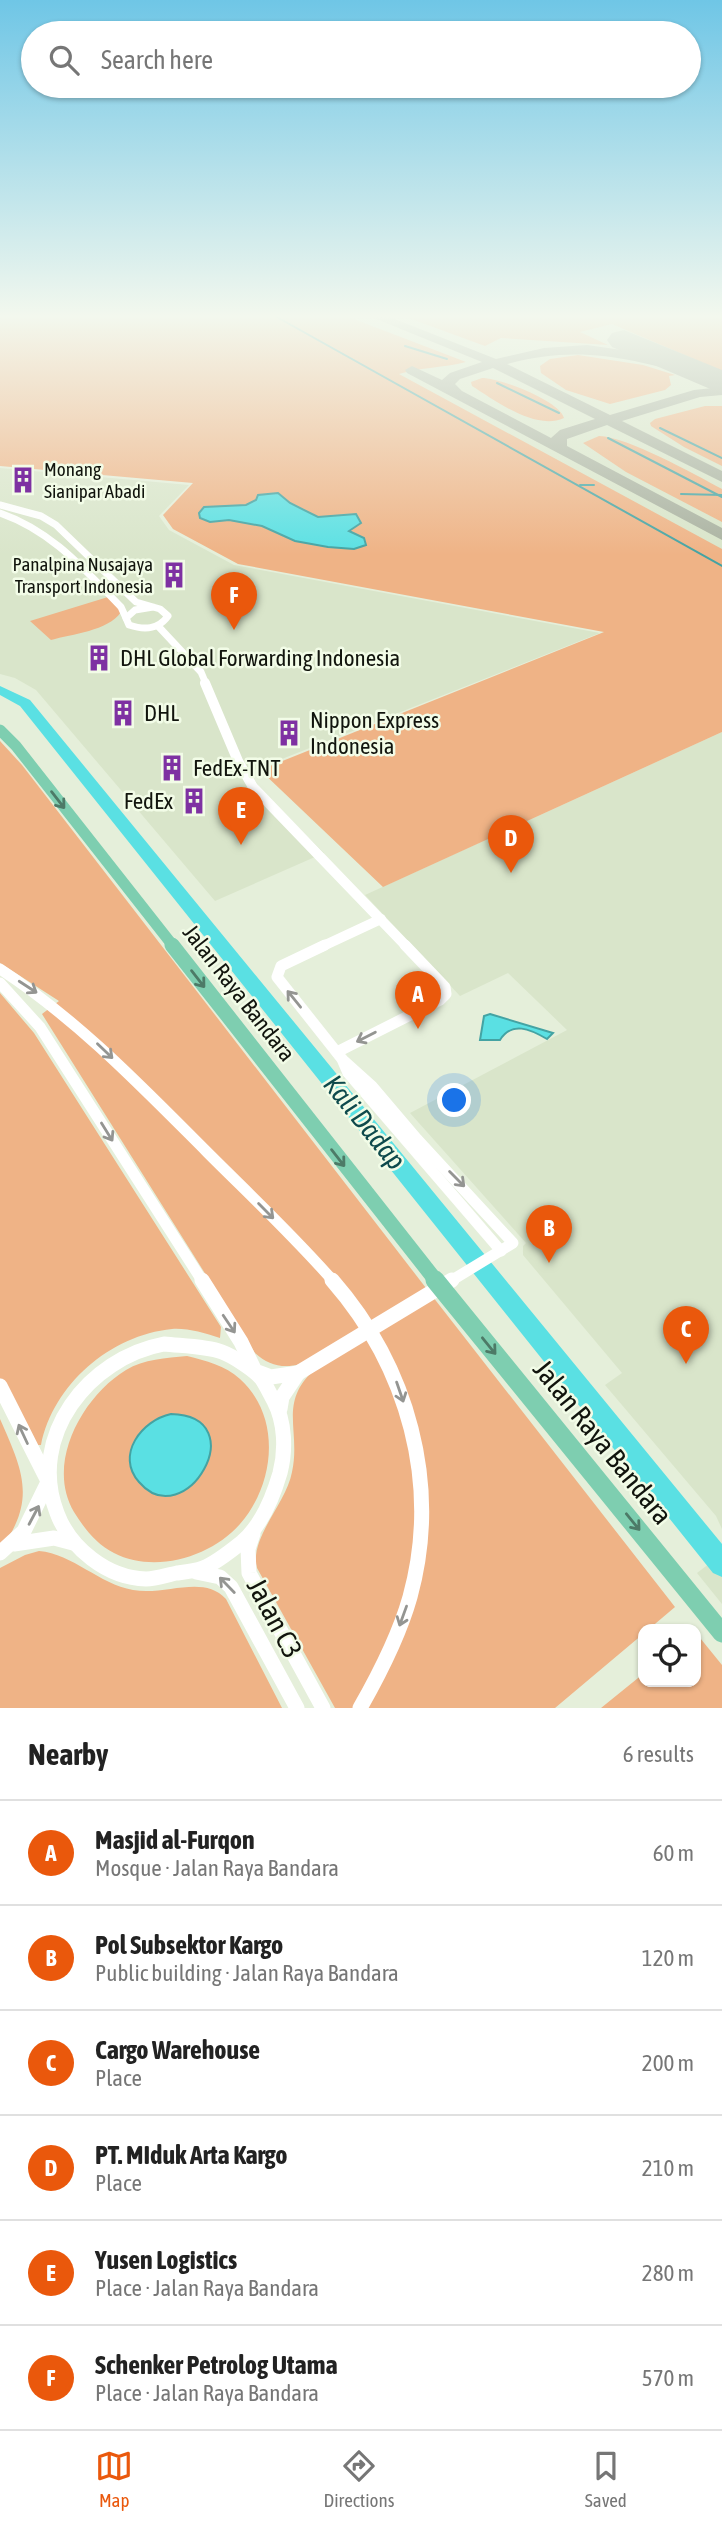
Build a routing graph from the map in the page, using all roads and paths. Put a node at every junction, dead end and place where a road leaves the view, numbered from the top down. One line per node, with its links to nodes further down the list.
1 (0, 505): 3 (street)
2 (0, 513): 4 (street)
3 (43, 517): 4 (street); 5 (street)
4 (30, 522): 6 (street)
5 (67, 534): 6 (street); 7 (street)
6 (52, 538): 8 (street)
7 (153, 607): 8 (street); 9 (street)
8 (126, 618): 9 (street)
9 (158, 626): 11 (street)
10 (0, 730): 17 (main road, Jalan Raya Bandara, one-way to 17)
11 (381, 919): 14 (street, one-way to 14); 14 (street, Jalan Raya Bandara, one-way to 11)
12 (0, 969): 31 (street, one-way to 31)
13 (0, 983): 19 (street, one-way to 19)
14 (340, 1056): 15 (street, Jalan Raya Bandara)
15 (413, 1142): 16 (street, Jalan Raya Bandara); 16 (street, Jalan Raya Bandara, one-way to 16)
16 (500, 1251): 20 (street, Jalan Raya Bandara)
17 (431, 1275): 18 (main road, Jalan Raya Bandara)
18 (446, 1293): 28 (main road, Jalan Raya Bandara, one-way to 28)
19 (255, 1371): 20 (street, Jalan Raya Bandara); 22 (street); 23 (street)
20 (298, 1373): 22 (street, Jalan Raya Bandara)
21 (0, 1386): 23 (street, one-way to 21)
22 (280, 1412): 24 (street)
23 (48, 1482): 25 (street); 26 (street, one-way to 23)
24 (257, 1524): 27 (street); 30 (street, Jalan C3)
25 (73, 1543): 26 (street); 27 (street)
26 (7, 1548)
27 (188, 1573): 29 (street, Jalan C3, one-way to 27)
28 (718, 1628)
29 (297, 1708)
30 (323, 1708)
31 (360, 1708)

